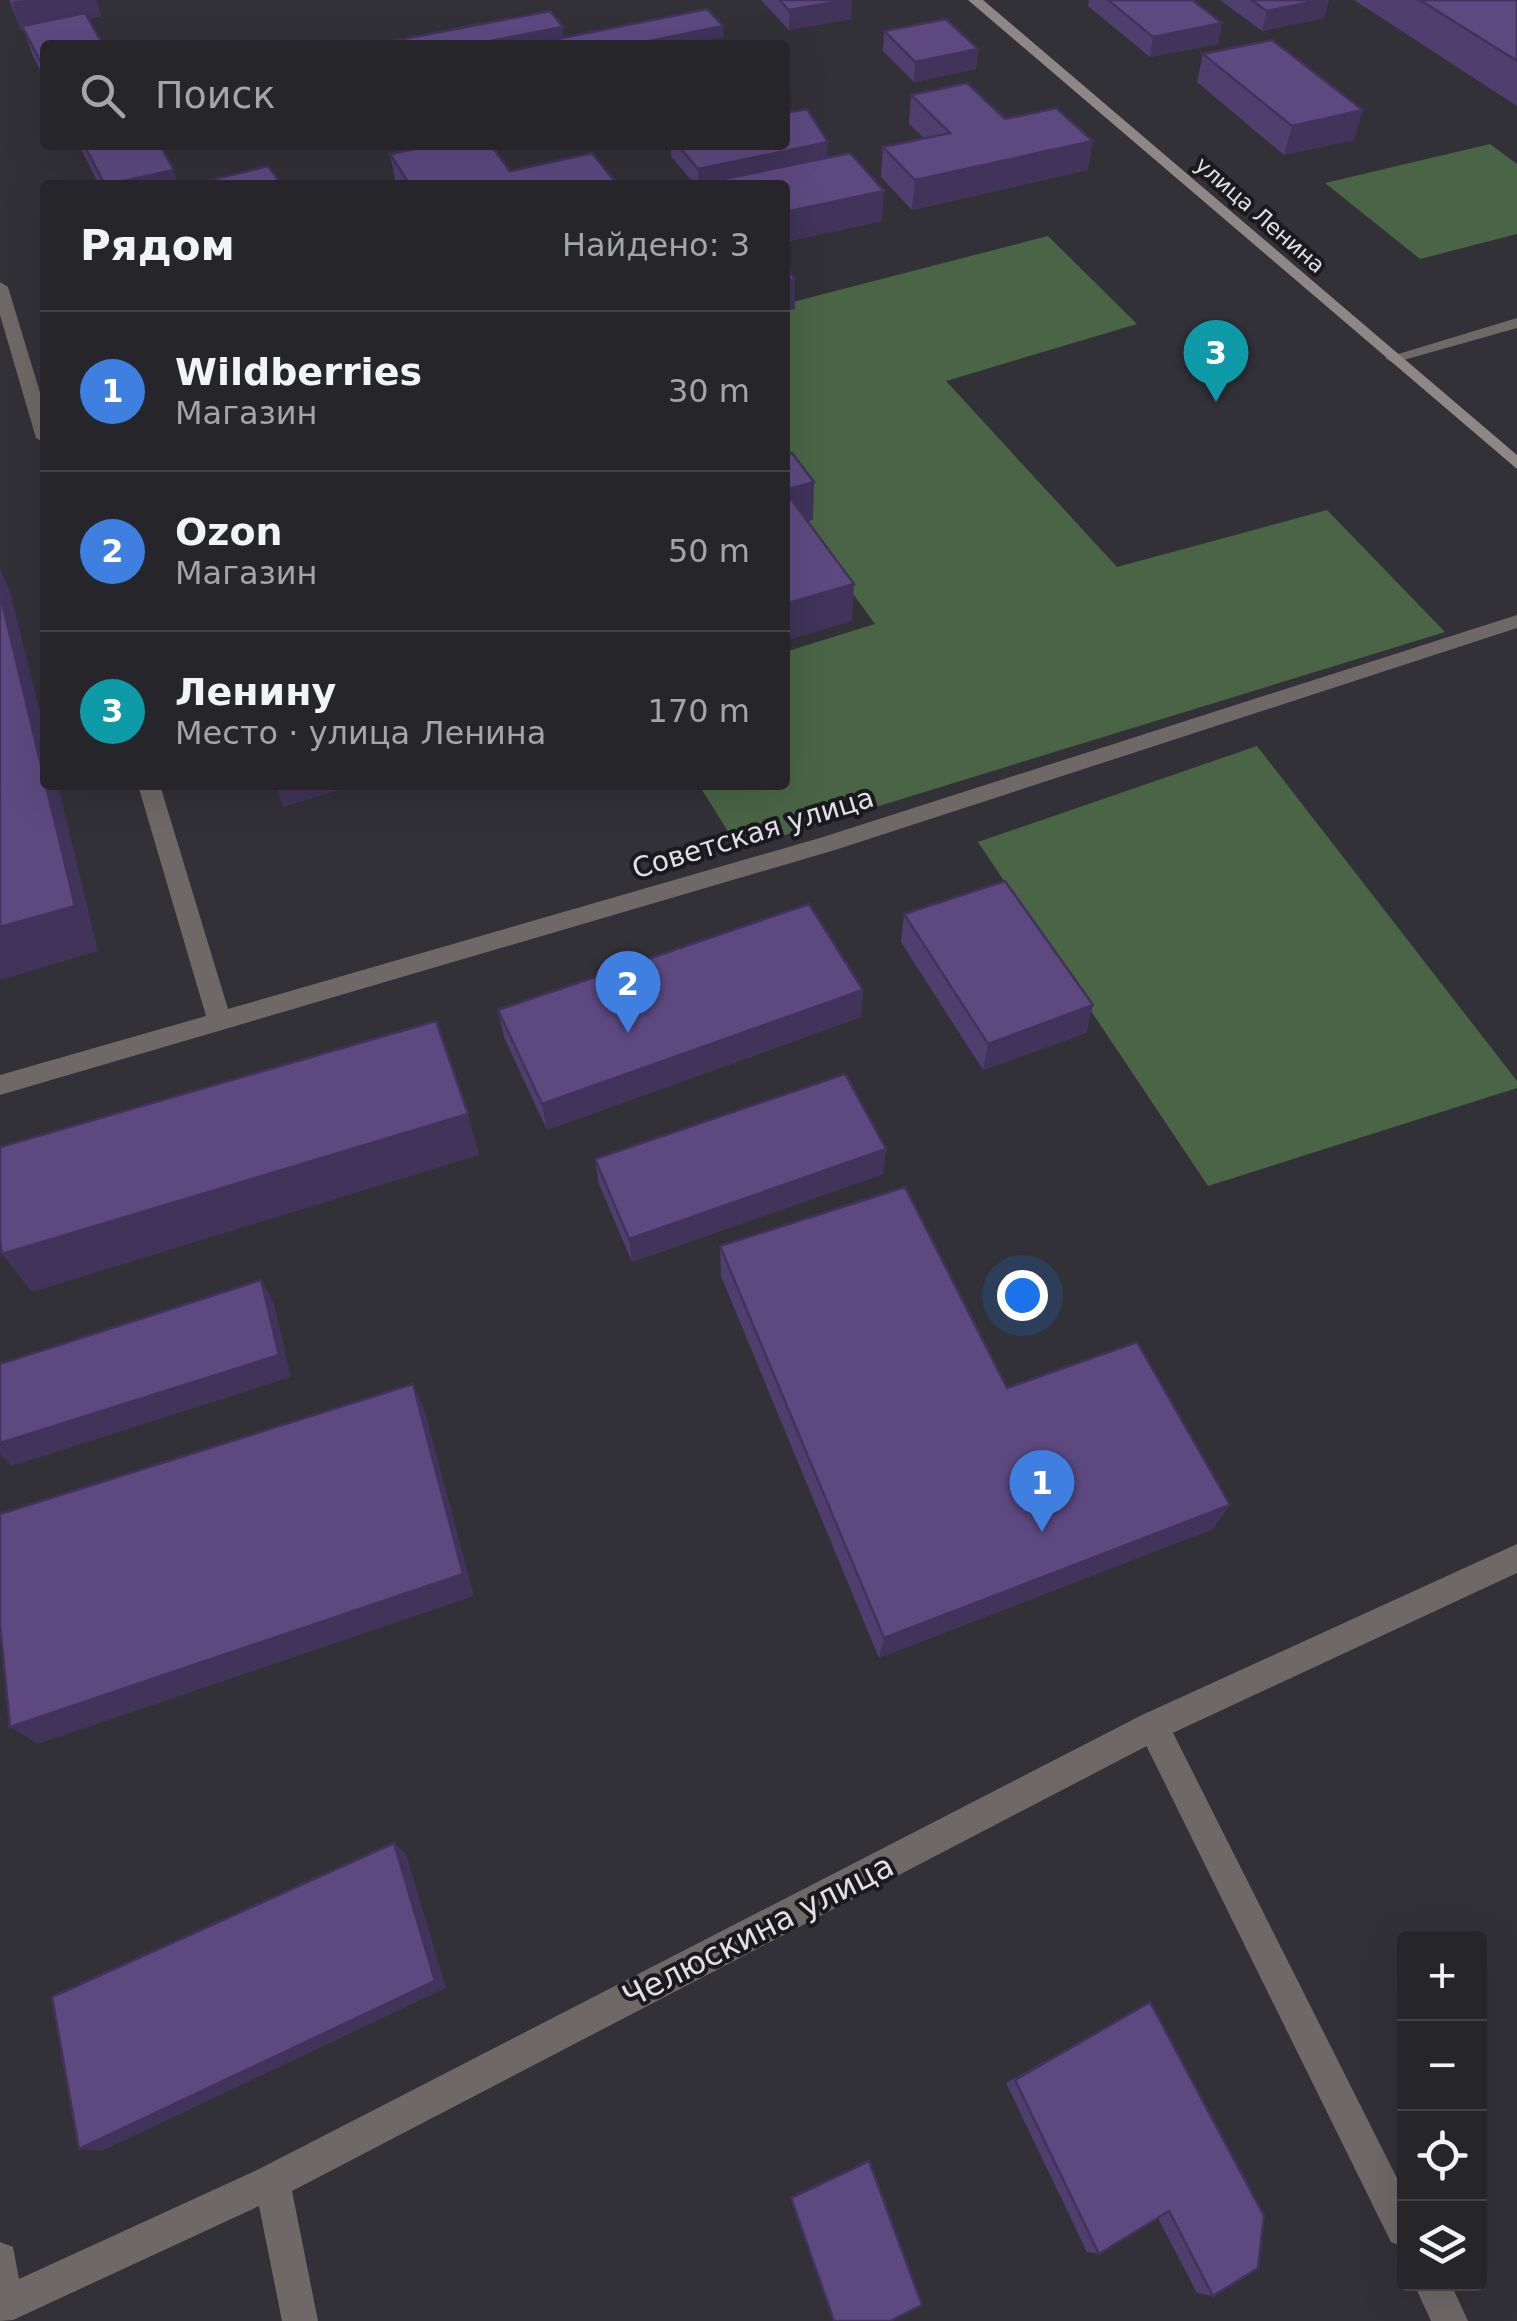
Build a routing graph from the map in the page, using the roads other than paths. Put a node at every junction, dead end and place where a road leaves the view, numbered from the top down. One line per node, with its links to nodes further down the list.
1 (975, 0): 4 (main road, улица Ленина)
2 (0, 288): 5 (street)
3 (1517, 323): 4 (street)
4 (1392, 358): 6 (main road, улица Ленина)
5 (40, 421)
6 (1517, 464)
7 (1517, 622): 9 (street, Советская улица)
8 (150, 790): 9 (street)
9 (219, 1019): 10 (street, Советская улица)
10 (0, 1085)
11 (1517, 1558): 12 (street, Челюскина улица)
12 (1153, 1726): 13 (street, Челюскина улица); 14 (street)
13 (272, 2182): 17 (street, Челюскина улица); 18 (street)
14 (1397, 2215)
15 (0, 2260): 17 (street)
16 (1435, 2291): 19 (street)
17 (2, 2306)
18 (300, 2321)
19 (1450, 2321)

